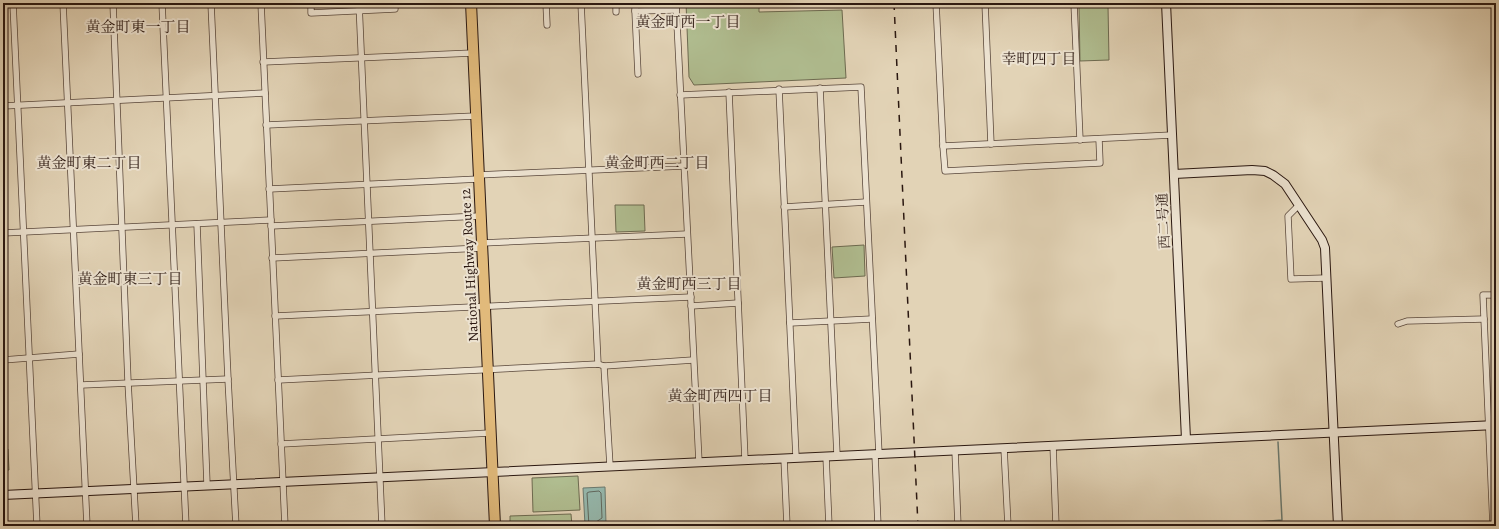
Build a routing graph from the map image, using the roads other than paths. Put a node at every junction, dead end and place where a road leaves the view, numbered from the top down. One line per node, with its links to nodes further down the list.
1 (12, 3): 38 (street)
2 (63, 3): 37 (street)
3 (113, 3): 36 (street)
4 (162, 3): 35 (street)
5 (211, 3): 33 (street)
6 (261, 3): 27 (street)
7 (311, 3): 21 (street)
8 (359, 3): 21 (street)
9 (395, 3): 21 (street)
10 (470, 3): 25 (highway, National Highway Route 12)
11 (546, 3): 24 (street)
12 (581, 3): 49 (street)
13 (616, 3): 23 (street)
14 (635, 3): 22 (street)
15 (676, 3): 20 (street)
16 (936, 3): 47 (street)
17 (985, 3): 46 (street)
18 (1074, 3): 45 (street)
19 (1166, 3): 43 (street, 西二号通)
20 (676, 10): 22 (street); 34 (street)
21 (359, 11): 26 (street)
22 (636, 11): 28 (street)
23 (616, 12)
24 (547, 25)
25 (473, 53): 26 (street); 40 (highway, National Highway Route 12)
26 (361, 57): 27 (street); 41 (street)
27 (263, 62): 32 (street)
28 (638, 74)
29 (820, 88): 30 (street); 54 (street); 55 (street)
30 (779, 90): 31 (street); 57 (street)
31 (729, 92): 34 (street); 77 (street)
32 (265, 93): 33 (street); 42 (street)
33 (216, 95): 35 (street); 60 (street)
34 (680, 95): 48 (street)
35 (166, 98): 36 (street); 63 (street)
36 (117, 100): 37 (street); 64 (street)
37 (67, 102): 38 (street); 65 (street)
38 (18, 105): 39 (street); 67 (street)
39 (3, 106)
40 (476, 116): 41 (street); 51 (highway, National Highway Route 12)
41 (365, 121): 42 (street); 52 (street)
42 (266, 125): 53 (street)
43 (1172, 135): 44 (street); 50 (street, 西二号通)
44 (1099, 139): 45 (street); 47 (street)
45 (1080, 140): 46 (street)
46 (991, 144): 47 (street)
47 (943, 146)
48 (684, 166): 49 (street); 68 (street)
49 (589, 170): 51 (street); 69 (street)
50 (1174, 174): 56 (street); 105 (street, 西二号通)
51 (479, 177): 52 (street); 58 (highway, National Highway Route 12)
52 (367, 185): 53 (street); 59 (street)
53 (269, 189): 61 (street)
54 (866, 202): 55 (street); 82 (street)
55 (825, 204): 57 (street); 84 (street)
56 (1299, 205): 73 (street); 73 (street)
57 (784, 207): 85 (street)
58 (480, 216): 59 (street); 70 (highway, National Highway Route 12)
59 (369, 220): 61 (street); 71 (street)
60 (221, 223): 61 (street); 62 (street); 95 (street)
61 (271, 223): 72 (street)
62 (197, 224): 63 (street); 97 (street)
63 (172, 225): 64 (street); 96 (street)
64 (122, 227): 65 (street); 99 (street)
65 (74, 230): 67 (street); 87 (street)
66 (3, 232): 67 (street)
67 (23, 232): 88 (street)
68 (687, 234): 69 (street); 75 (street)
69 (592, 238): 70 (street); 76 (street)
70 (482, 246): 71 (street); 79 (highway, National Highway Route 12)
71 (370, 253): 72 (street); 80 (street)
72 (272, 258): 81 (street)
73 (1326, 278): 102 (street)
74 (1496, 295): 83 (street)
75 (690, 297): 76 (street); 78 (street)
76 (595, 301): 79 (street); 91 (street)
77 (738, 304): 78 (street); 115 (street)
78 (691, 306): 90 (street)
79 (485, 307): 80 (street); 93 (highway, National Highway Route 12)
80 (372, 312): 81 (street); 94 (street)
81 (275, 316): 98 (street)
82 (872, 319): 84 (street); 110 (street)
83 (1484, 319): 86 (street); 101 (street)
84 (831, 321): 85 (street); 112 (street)
85 (790, 323): 113 (street)
86 (1398, 324)
87 (79, 354): 88 (street); 100 (street)
88 (28, 358): 89 (street); 126 (street)
89 (3, 360)
90 (693, 360): 92 (street); 116 (street)
91 (598, 364): 92 (street); 93 (street)
92 (604, 366): 117 (street)
93 (488, 369): 94 (street); 103 (highway, National Highway Route 12)
94 (376, 375): 98 (street); 104 (street)
95 (228, 379): 97 (street); 121 (street)
96 (179, 380): 97 (street); 99 (street); 123 (street)
97 (203, 380): 122 (street)
98 (278, 380): 106 (street)
99 (128, 382): 100 (street); 124 (street)
100 (81, 385): 125 (street)
101 (1493, 425): 102 (street); 144 (street)
102 (1333, 432): 105 (street); 143 (street)
103 (490, 433): 104 (street); 118 (highway, National Highway Route 12)
104 (379, 438): 106 (street); 119 (street)
105 (1186, 439): 107 (street)
106 (281, 444): 120 (street)
107 (1053, 445): 108 (street); 142 (street)
108 (1004, 448): 109 (street); 141 (street)
109 (956, 450): 110 (street); 140 (street)
110 (877, 454): 112 (street); 139 (street)
111 (826, 456): 112 (street); 113 (street); 138 (street)
112 (837, 456)
113 (796, 457): 114 (street)
114 (784, 458): 115 (street); 137 (street)
115 (745, 460): 116 (street)
116 (699, 462): 117 (street)
117 (610, 466): 118 (street)
118 (492, 471): 119 (street); 128 (highway, National Highway Route 12)
119 (381, 477): 120 (street); 135 (street)
120 (283, 481): 121 (street); 134 (street)
121 (234, 483): 122 (street); 133 (street)
122 (208, 484): 123 (street)
123 (184, 485): 124 (street); 132 (street)
124 (134, 488): 125 (street); 131 (street)
125 (85, 491): 126 (street); 130 (street)
126 (36, 493): 127 (street); 129 (street)
127 (3, 495)
128 (495, 525): 136 (street)
129 (37, 526)
130 (87, 526)
131 (136, 526)
132 (186, 526)
133 (236, 526)
134 (285, 526)
135 (382, 526)
136 (468, 526)
137 (787, 526)
138 (829, 526)
139 (878, 526)
140 (958, 526)
141 (1008, 526)
142 (1056, 526)
143 (1338, 526)
144 (1493, 526)

